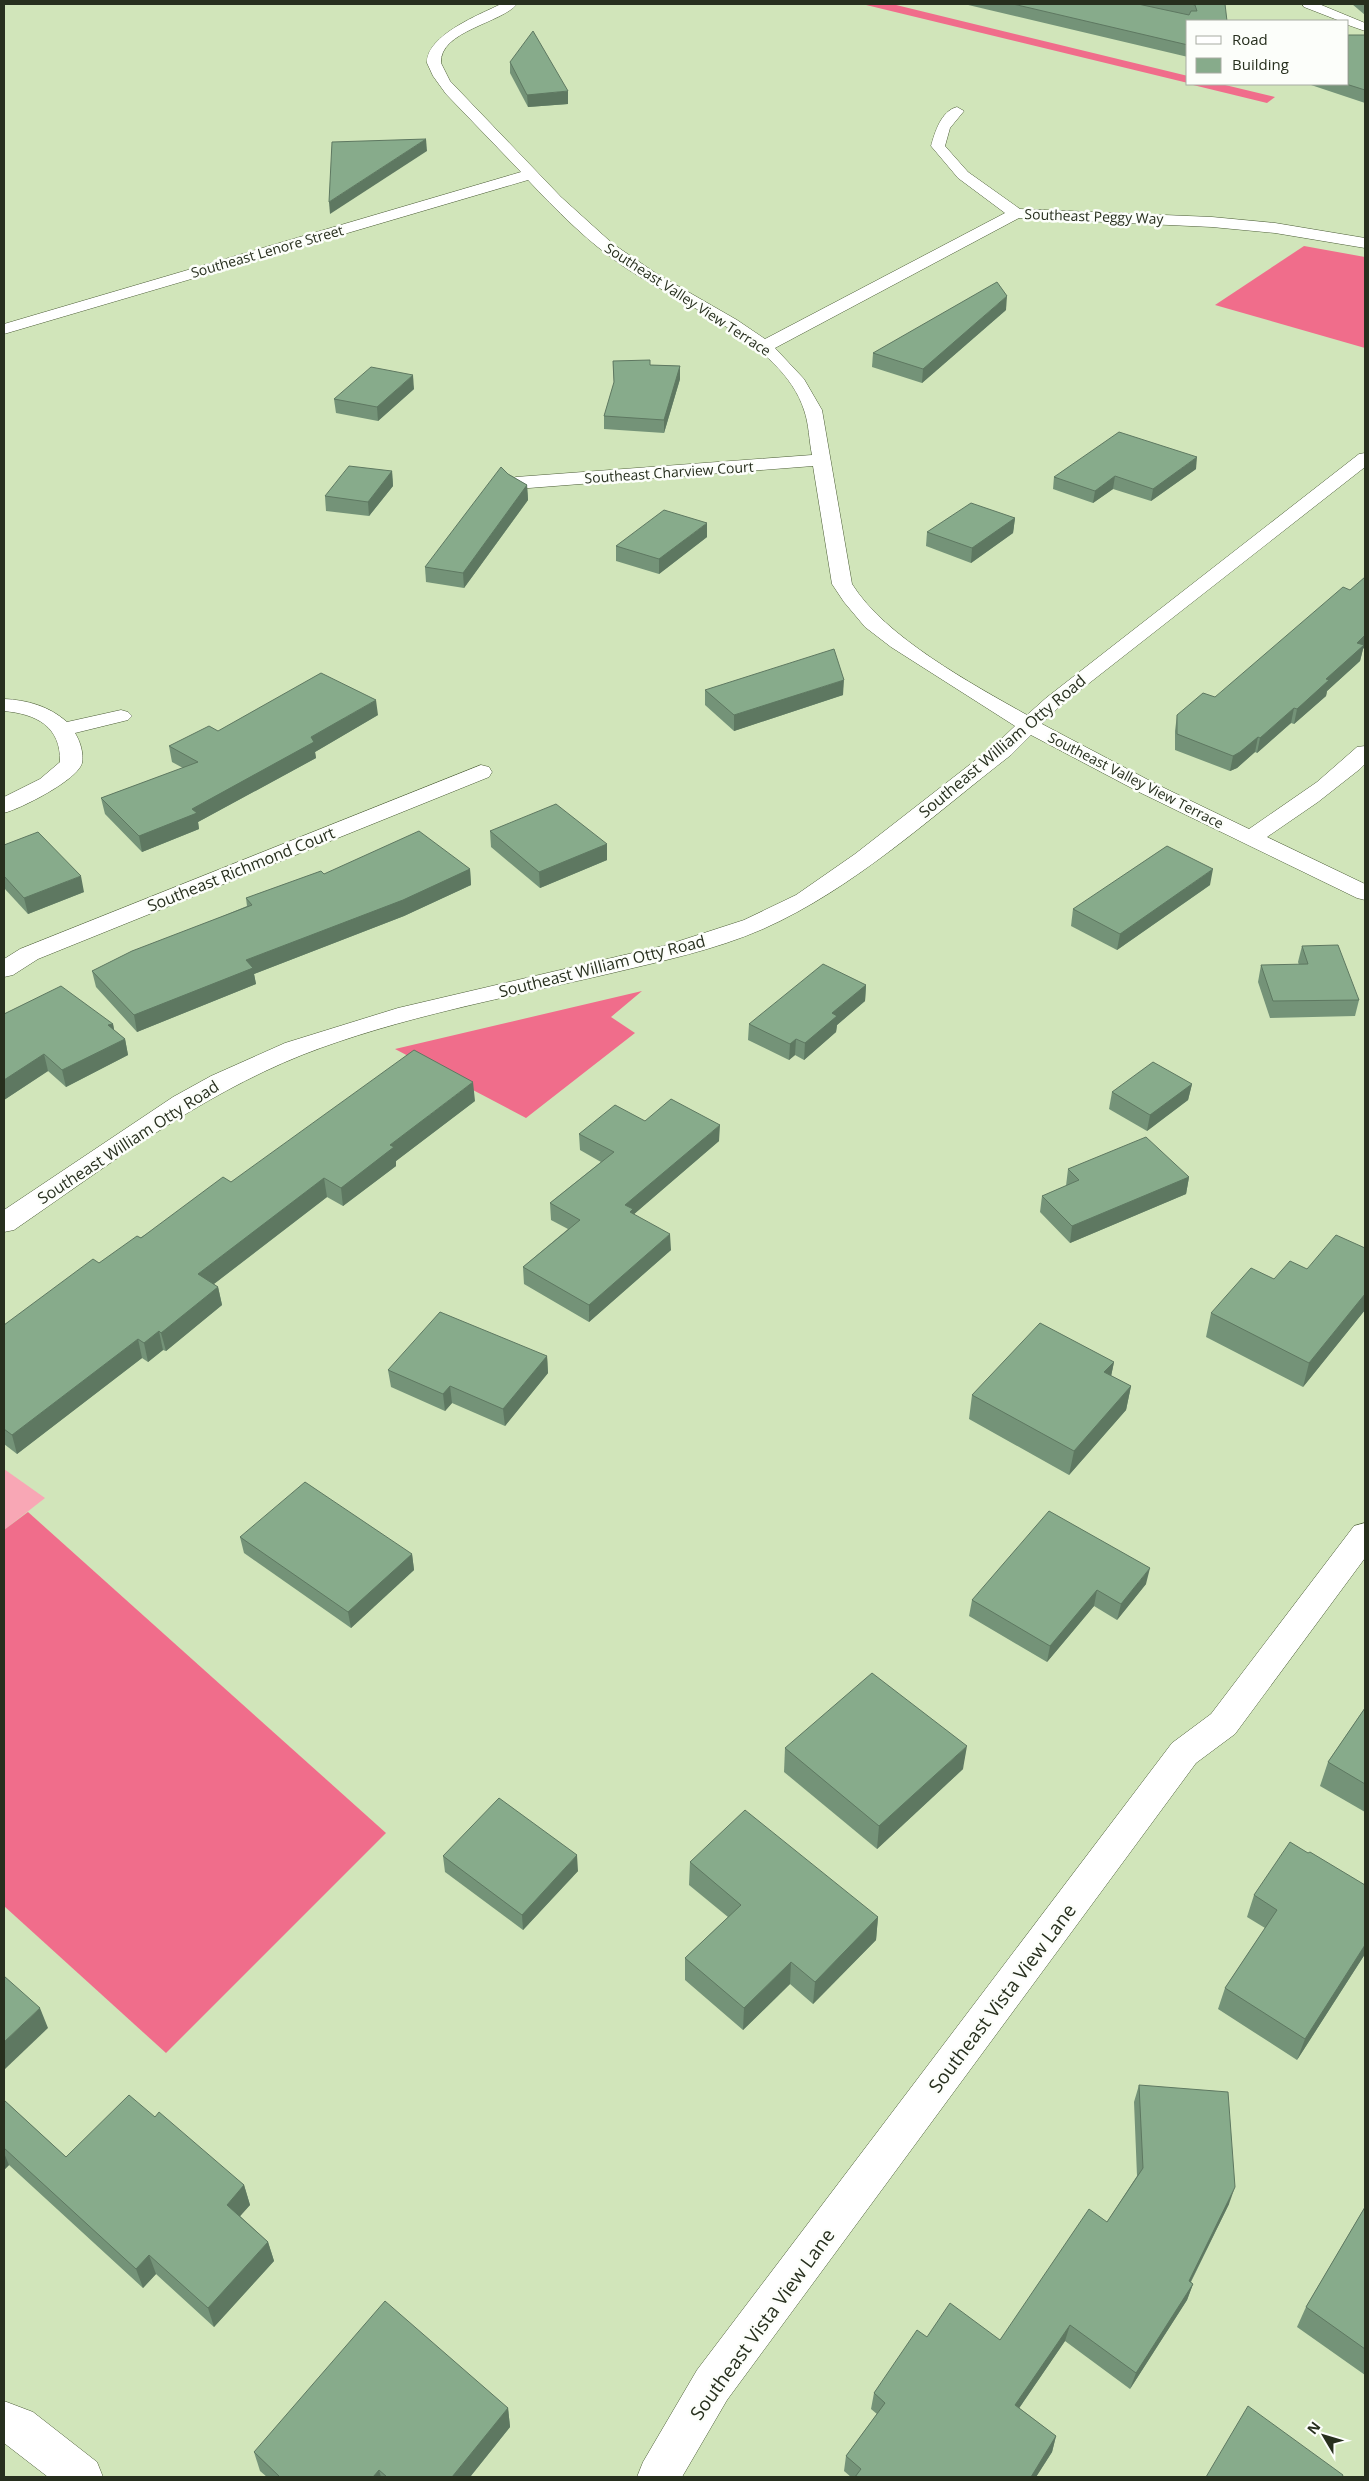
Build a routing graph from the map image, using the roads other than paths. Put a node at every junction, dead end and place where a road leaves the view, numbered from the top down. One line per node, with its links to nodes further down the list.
1 (511, 4): 7 (street, Southeast Valley View Terrace)
2 (1298, 4): 4 (street)
3 (1308, 4): 5 (street)
4 (1323, 20)
5 (1341, 20)
6 (957, 111): 8 (street)
7 (531, 174): 10 (street, Southeast Lenore Street); 11 (street, Southeast Valley View Terrace)
8 (1016, 213): 9 (street, Southeast Peggy Way); 11 (street, Southeast Peggy Way)
9 (1365, 242)
10 (4, 329)
11 (765, 346): 13 (street, Southeast Valley View Terrace)
12 (1365, 458): 17 (street, Southeast William Otty Road)
13 (822, 460): 14 (street, Southeast Charview Court); 17 (street, Southeast Valley View Terrace)
14 (516, 483)
15 (4, 705): 18 (street)
16 (121, 716): 18 (street)
17 (1028, 726): 22 (street, Southeast Valley View Terrace); 25 (street, Southeast William Otty Road)
18 (63, 729): 21 (street)
19 (1365, 752): 22 (street)
20 (481, 772): 24 (street, Southeast Richmond Court)
21 (4, 806)
22 (1251, 838): 23 (street, Southeast Valley View Terrace)
23 (1365, 893)
24 (4, 970)
25 (4, 1223)
26 (1365, 1534): 29 (street, Southeast Vista View Lane)
27 (4, 2422): 28 (street)
28 (82, 2477)
29 (658, 2477)

